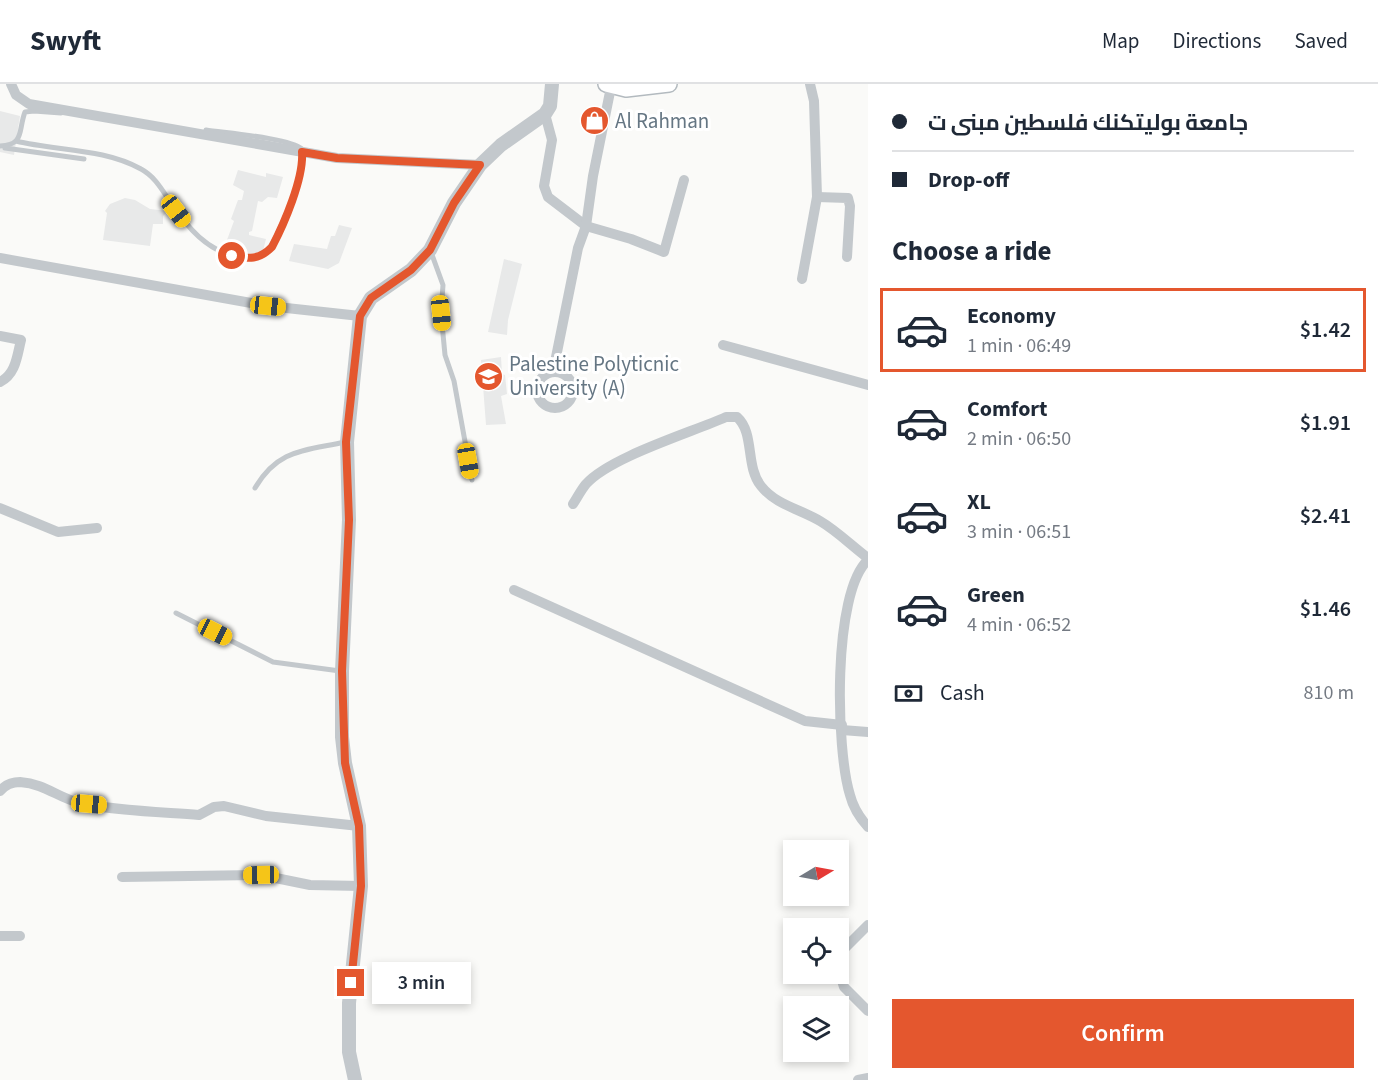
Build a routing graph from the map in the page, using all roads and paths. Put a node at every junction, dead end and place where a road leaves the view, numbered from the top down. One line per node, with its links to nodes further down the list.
1 (11, 84): 6 (street)
2 (552, 84): 7 (street)
3 (669, 84): 5 (main road)
4 (810, 84): 14 (street)
5 (609, 85): 15 (street)
6 (69, 111): 8 (lane); 10 (street)
7 (545, 114): 12 (street); 15 (street)
8 (16, 141): 9 (lane); 10 (lane)
9 (0, 147): 11 (lane)
10 (302, 152): 12 (street)
11 (84, 159)
12 (480, 165): 16 (street)
13 (684, 180): 15 (street)
14 (817, 197): 17 (street); 19 (street)
15 (586, 226): 23 (street)
16 (430, 250): 20 (street); 27 (lane)
17 (847, 257)
18 (0, 258): 20 (street)
19 (802, 279)
20 (360, 316): 26 (street)
21 (0, 336): 24 (street)
22 (723, 345): 25 (street)
23 (554, 372)
24 (0, 382)
25 (868, 385)
26 (346, 442): 28 (lane); 35 (street)
27 (472, 480)
28 (255, 488)
29 (573, 504): 32 (street)
30 (0, 508): 31 (street)
31 (97, 528)
32 (868, 559): 36 (street)
33 (514, 590): 36 (street)
34 (176, 613): 35 (lane)
35 (342, 671): 39 (street)
36 (842, 727): 37 (street); 40 (street)
37 (868, 732)
38 (0, 791): 39 (street)
39 (359, 826): 42 (street)
40 (868, 827)
41 (122, 877): 42 (street)
42 (361, 886): 50 (street)
43 (868, 925): 46 (street)
44 (0, 936): 45 (street)
45 (20, 936)
46 (849, 944)
47 (843, 984): 48 (street)
48 (868, 1011)
49 (868, 1078): 51 (street)
50 (355, 1080)
51 (858, 1080)

